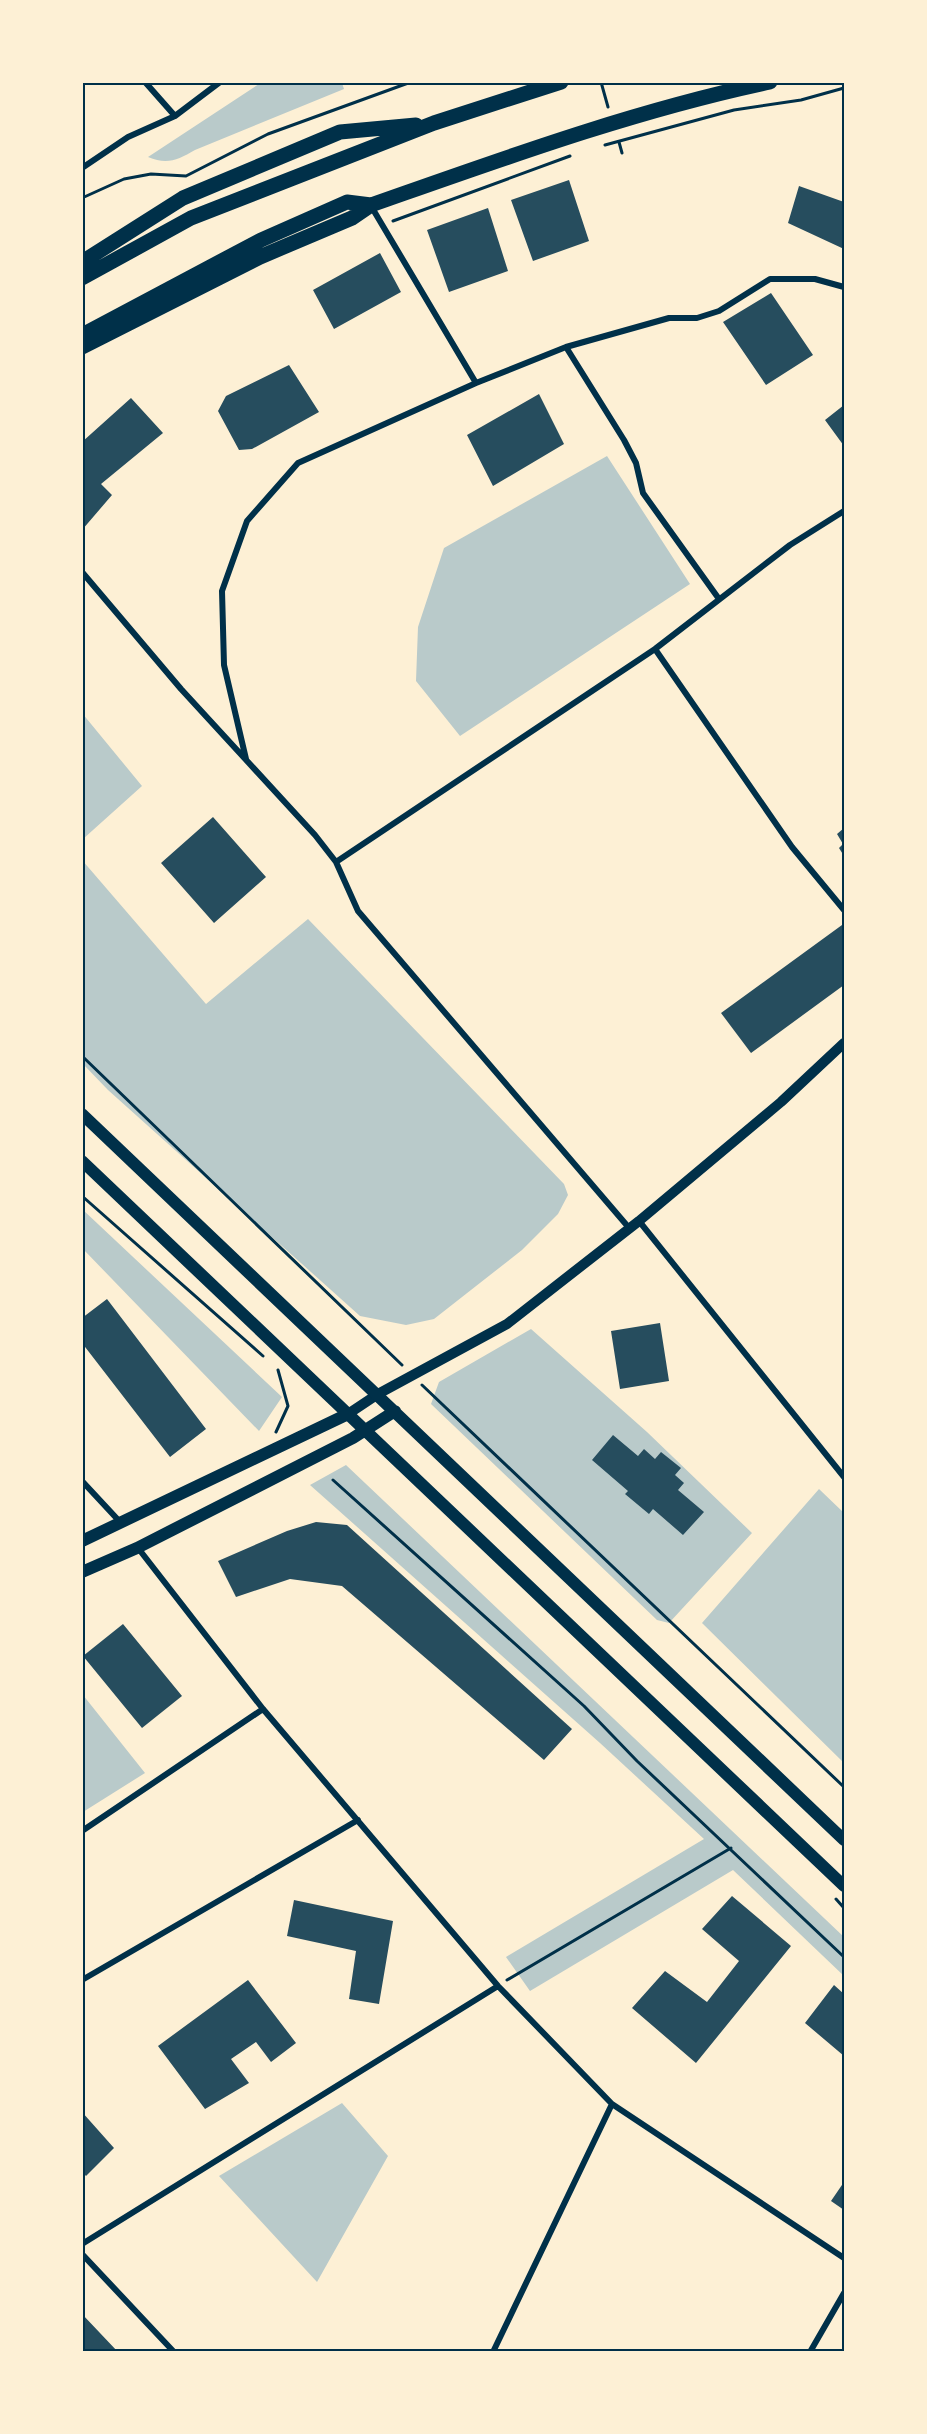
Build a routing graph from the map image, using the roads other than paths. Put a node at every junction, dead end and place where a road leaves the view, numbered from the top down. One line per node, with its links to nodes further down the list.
1 (145, 82): 5 (street)
2 (220, 82): 5 (street)
3 (561, 82): 6 (highway)
4 (770, 82): 8 (highway)
5 (175, 116): 7 (street)
6 (434, 123): 9 (highway); 10 (highway)
7 (82, 168)
8 (370, 206): 12 (highway); 13 (highway); 15 (street)
9 (82, 262)
10 (82, 278)
11 (844, 287): 14 (street)
12 (82, 335)
13 (82, 347)
14 (566, 347): 15 (street); 18 (street)
15 (476, 383): 20 (street)
16 (844, 511): 18 (street)
17 (82, 572): 20 (street)
18 (719, 599): 19 (street)
19 (655, 649): 21 (street); 22 (street)
20 (246, 759): 21 (street)
21 (336, 862): 27 (street)
22 (844, 910)
23 (844, 1043): 26 (street)
24 (82, 1114): 28 (main road)
25 (82, 1161): 30 (main road)
26 (639, 1221): 27 (street); 32 (street)
27 (630, 1229): 28 (street)
28 (378, 1394): 29 (main road); 30 (street)
29 (395, 1411): 31 (main road); 41 (main road)
30 (348, 1414): 31 (main road); 34 (main road)
31 (365, 1431): 36 (main road); 42 (main road)
32 (844, 1477)
33 (82, 1481): 34 (street)
34 (122, 1524): 35 (main road)
35 (82, 1541)
36 (137, 1548): 37 (main road); 38 (street)
37 (82, 1572)
38 (263, 1709): 39 (street); 40 (street)
39 (358, 1820): 43 (street); 44 (street)
40 (82, 1831)
41 (844, 1840)
42 (844, 1886)
43 (82, 1980)
44 (498, 1986): 45 (street); 46 (street)
45 (612, 2104): 48 (street); 51 (street)
46 (82, 2244)
47 (82, 2254): 50 (street)
48 (844, 2258)
49 (844, 2293): 52 (street)
50 (174, 2352)
51 (493, 2352)
52 (810, 2352)

